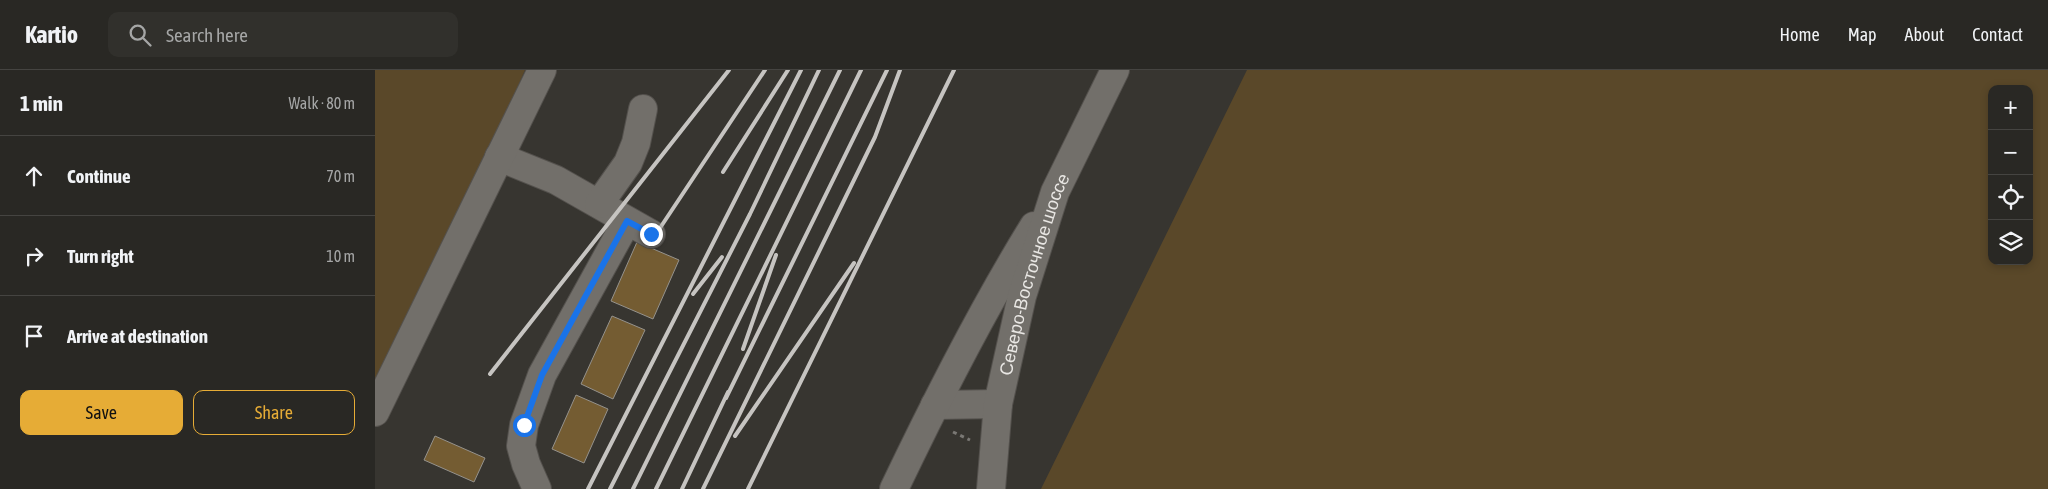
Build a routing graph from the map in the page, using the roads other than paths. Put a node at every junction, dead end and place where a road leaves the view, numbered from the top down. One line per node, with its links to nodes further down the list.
1 (541, 70): 4 (street)
2 (1115, 70): 5 (street, Северо-Восточное шоссе)
3 (643, 108): 6 (street)
4 (499, 157): 6 (street); 11 (street)
5 (1055, 192): 9 (street, Северо-Восточное шоссе); 10 (street)
6 (599, 204): 7 (street)
7 (627, 221): 8 (street); 12 (street)
8 (651, 234)
9 (998, 404): 10 (street); 14 (street, Северо-Восточное шоссе)
10 (935, 405): 13 (street)
11 (375, 412)
12 (537, 489)
13 (894, 489)
14 (991, 489)

